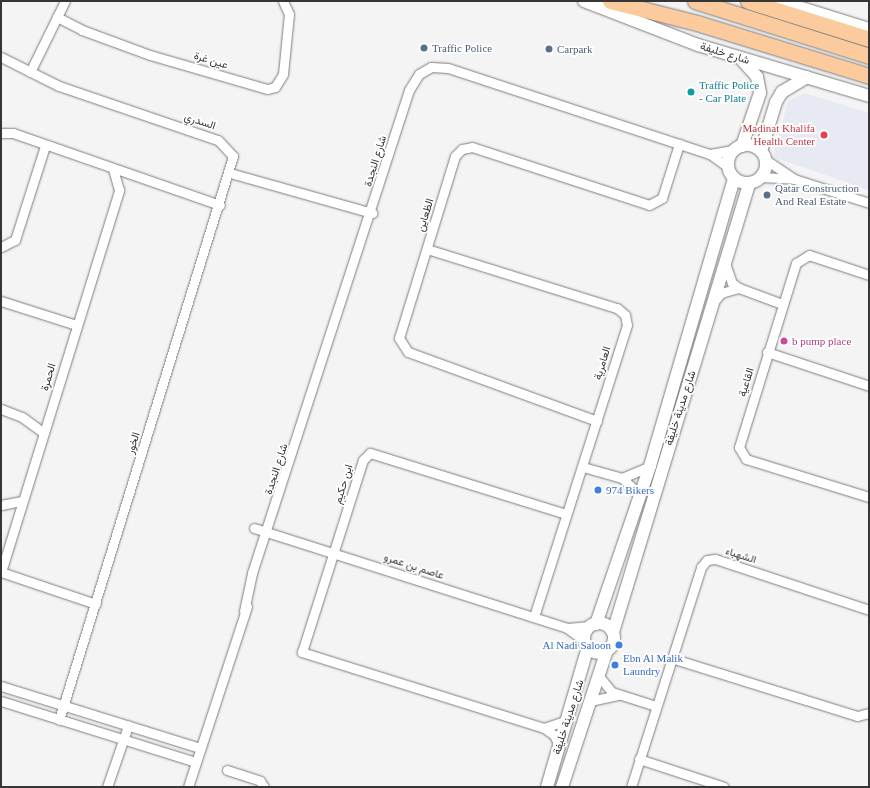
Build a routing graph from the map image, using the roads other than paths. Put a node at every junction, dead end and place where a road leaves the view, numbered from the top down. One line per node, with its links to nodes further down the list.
1 (65, 1): 8 (street)
2 (283, 1): 8 (street, عين غرة)
3 (584, 1): 13 (street, شارع خليفة)
4 (610, 1): 15 (main road, شارع خليفة)
5 (695, 1): 11 (main road)
6 (748, 1): 10 (main road)
7 (779, 1): 9 (street)
8 (57, 16): 14 (street)
9 (869, 29)
10 (869, 39)
11 (869, 56)
12 (1, 57): 14 (street, السدري)
13 (740, 58): 16 (street, شارع خليفة); 21 (street)
14 (30, 72): 26 (street, السدري)
15 (869, 76)
16 (807, 77): 17 (street, شارع خليفة); 23 (street)
17 (869, 96)
18 (1, 133): 20 (street)
19 (679, 144): 22 (street, شارع النجدة); 35 (street, شارع النجدة); 37 (street, الظعاين)
20 (45, 146): 25 (street); 36 (street)
21 (737, 148): 22 (street, شارع النجدة); 23 (street); 24 (street)
22 (710, 154): 24 (street, شارع النجدة)
23 (763, 155): 28 (street); 30 (street)
24 (728, 167): 29 (street)
25 (113, 169): 27 (street); 32 (street)
26 (230, 173): 34 (street, الخور); 35 (street)
27 (134, 176): 32 (street, الحمرة); 34 (street)
28 (761, 177): 30 (street); 31 (street)
29 (734, 178): 31 (street); 51 (street, شارع مدينة خليفة)
30 (794, 179): 33 (street)
31 (748, 183): 38 (street, شارع مدينة خليفة)
32 (119, 190): 44 (street, الحمرة)
33 (869, 203)
34 (220, 204): 62 (street, الخور)
35 (372, 214): 59 (street, شارع النجدة)
36 (1, 247)
37 (427, 249): 48 (street, الظعاين); 48 (street, العامرية)
38 (726, 266): 40 (street); 41 (street, شارع مدينة خليفة)
39 (869, 274): 43 (street, القاعية)
40 (739, 288): 41 (street); 43 (street)
41 (715, 300): 67 (street, شارع مدينة خليفة)
42 (1, 301): 44 (street)
43 (782, 304): 45 (street, القاعية)
44 (76, 325): 49 (street, الحمرة)
45 (767, 352): 46 (street); 54 (street, القاعية)
46 (869, 386)
47 (1, 409): 49 (street)
48 (597, 421): 50 (street, العامرية)
49 (43, 432): 55 (street, الحمرة)
50 (583, 466): 52 (street); 57 (street, العامرية)
51 (650, 466): 52 (street); 53 (street, شارع مدينة خليفة)
52 (622, 478): 53 (street)
53 (640, 495): 65 (street, شارع مدينة خليفة)
54 (869, 497)
55 (21, 501): 56 (street); 61 (street, الحمرة)
56 (1, 505)
57 (566, 514): 60 (street, ابن حكيم); 64 (street, العامرية)
58 (254, 528): 59 (street, عاصم بن عمرو)
59 (268, 532): 60 (street, عاصم بن عمرو); 85 (street, شارع النجدة)
60 (334, 553): 64 (street, عاصم بن عمرو); 82 (street, ابن حكيم)
61 (1, 572): 62 (street)
62 (96, 604): 76 (street, الخور)
63 (869, 610): 70 (street, الشهباء)
64 (534, 616): 66 (street, عاصم بن عمرو)
65 (593, 625): 66 (street, عاصم بن عمرو); 67 (street); 68 (street)
66 (567, 628): 68 (street, عاصم بن عمرو)
67 (613, 632): 69 (street)
68 (586, 644): 69 (street); 80 (street, شارع مدينة خليفة)
69 (607, 650): 71 (street, شارع مدينة خليفة)
70 (671, 658): 77 (street, الشهباء); 78 (street)
71 (598, 675): 73 (street); 74 (street, شارع مدينة خليفة)
72 (1, 686): 76 (street)
73 (618, 695): 74 (street); 77 (street)
74 (590, 700): 93 (street, شارع مدينة خليفة)
75 (1, 701): 79 (street)
76 (64, 705): 79 (street, الخور); 81 (street)
77 (656, 706): 86 (street, الشهباء)
78 (869, 714)
79 (60, 720): 83 (street)
80 (567, 720): 82 (street); 84 (street, شارع مدينة خليفة)
81 (128, 726): 83 (street); 85 (street)
82 (544, 728): 84 (street)
83 (123, 739): 87 (street); 89 (street)
84 (559, 746): 92 (street, شارع مدينة خليفة)
85 (200, 748): 87 (street, شارع النجدة)
86 (640, 759): 94 (street, الشهباء); 95 (street)
87 (196, 762): 90 (street, شارع النجدة)
88 (228, 770): 91 (street)
89 (107, 787)
90 (188, 787)
91 (264, 787)
92 (547, 787)
93 (562, 787)
94 (631, 787)
95 (724, 787)

